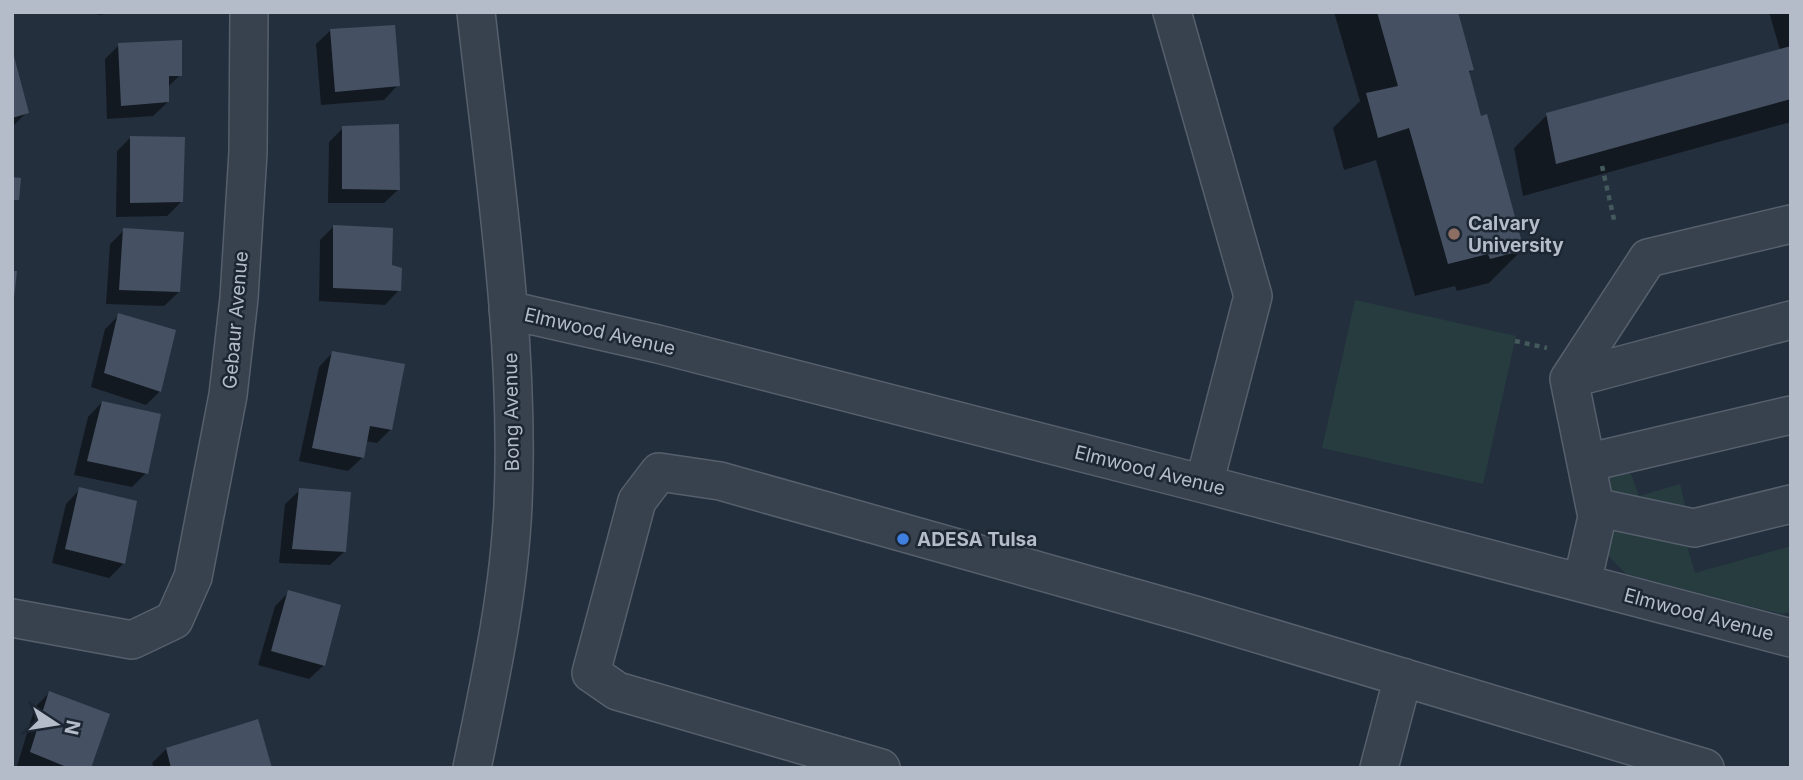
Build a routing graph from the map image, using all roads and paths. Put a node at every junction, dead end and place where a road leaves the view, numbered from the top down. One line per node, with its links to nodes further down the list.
1 (250, 12): 18 (street, Gebaur Avenue)
2 (476, 12): 7 (street, Bong Avenue)
3 (1172, 12): 14 (street)
4 (1602, 166): 5 (path)
5 (1615, 224)
6 (1791, 224): 11 (street)
7 (508, 310): 14 (street, Elmwood Avenue); 21 (street, Bong Avenue)
8 (1791, 320): 11 (street)
9 (1515, 341): 10 (path)
10 (1547, 348)
11 (1569, 379): 13 (street)
12 (1791, 415): 13 (street)
13 (1586, 463): 16 (street)
14 (1204, 484): 17 (street, Elmwood Avenue)
15 (1791, 504): 16 (street)
16 (1595, 507): 17 (street)
17 (1582, 583): 19 (street, Elmwood Avenue)
18 (12, 618)
19 (1791, 638)
20 (1404, 677): 22 (street); 23 (street); 24 (street)
21 (472, 768)
22 (881, 768)
23 (1379, 768)
24 (1705, 768)

